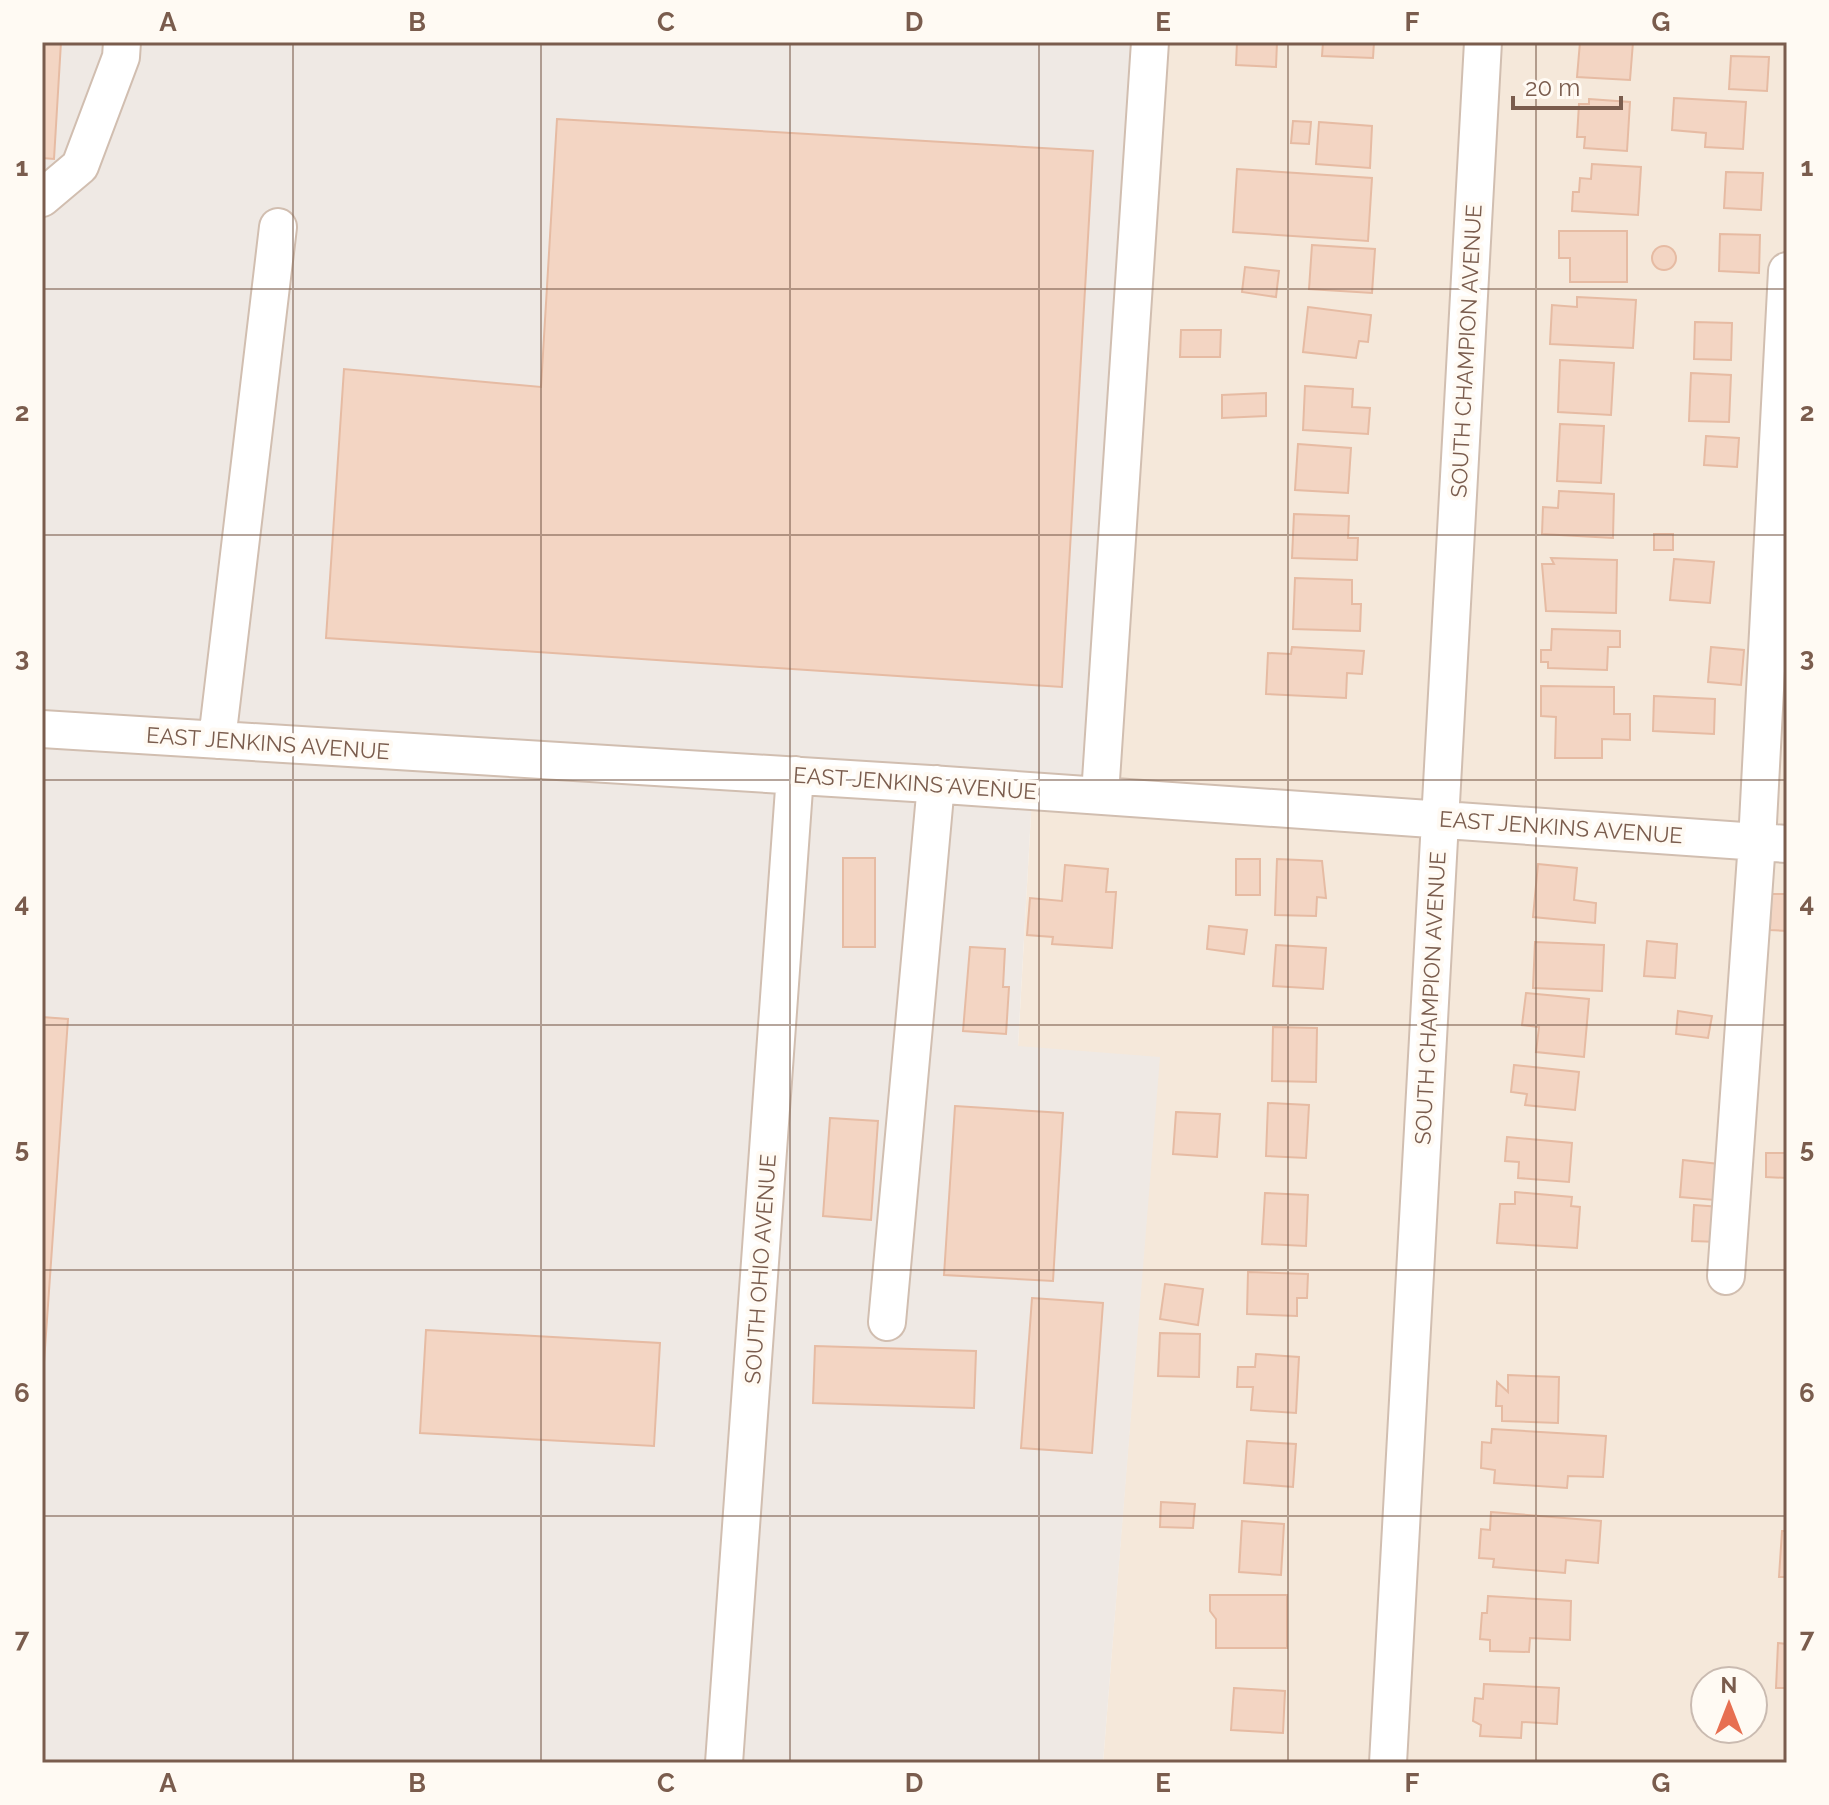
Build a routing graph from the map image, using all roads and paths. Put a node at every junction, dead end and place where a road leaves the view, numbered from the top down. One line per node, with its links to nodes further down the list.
1 (122, 42): 4 (street)
2 (1150, 42): 11 (street)
3 (1483, 42): 12 (street, SOUTH CHAMPION AVENUE)
4 (42, 198)
5 (278, 227): 8 (street)
6 (1787, 271): 13 (street)
7 (42, 729): 8 (street, EAST JENKINS AVENUE)
8 (217, 740): 9 (street, EAST JENKINS AVENUE)
9 (795, 775): 10 (street, EAST JENKINS AVENUE); 16 (street, SOUTH OHIO AVENUE)
10 (936, 784): 11 (street, EAST JENKINS AVENUE); 15 (street)
11 (1100, 795): 12 (street, EAST JENKINS AVENUE)
12 (1440, 818): 13 (street, EAST JENKINS AVENUE); 17 (street, SOUTH CHAMPION AVENUE)
13 (1772, 843): 14 (street)
14 (1726, 1276)
15 (887, 1322)
16 (724, 1763)
17 (1388, 1763)

